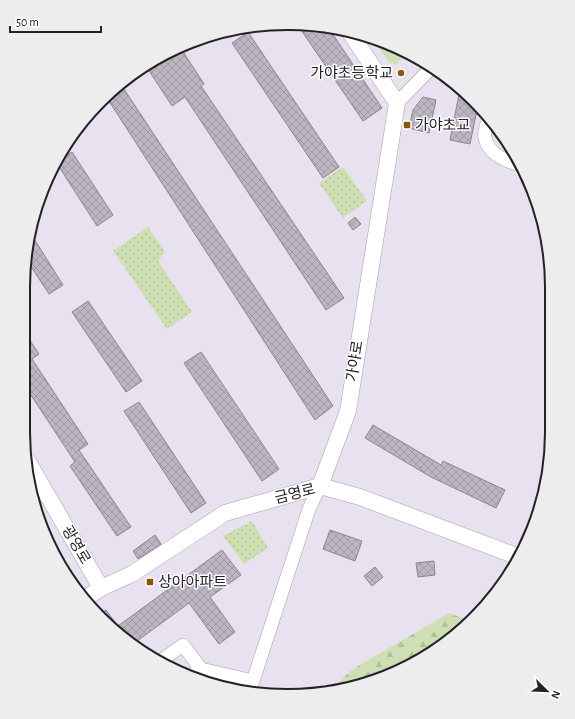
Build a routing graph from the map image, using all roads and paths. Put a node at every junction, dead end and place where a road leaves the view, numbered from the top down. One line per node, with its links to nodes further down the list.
1 (354, 39): 3 (street)
2 (428, 71): 3 (street)
3 (397, 104): 7 (street, 가야로)
4 (487, 125): 5 (street)
5 (512, 162)
6 (33, 470): 9 (street, 광영로)
7 (320, 486): 8 (street, 금영로); 9 (street, 금영로); 14 (street, 가야로)
8 (513, 555)
9 (101, 588): 10 (street, 금영로)
10 (90, 596)
11 (165, 658): 12 (street)
12 (196, 672)
13 (199, 673): 14 (street)
14 (250, 686)

